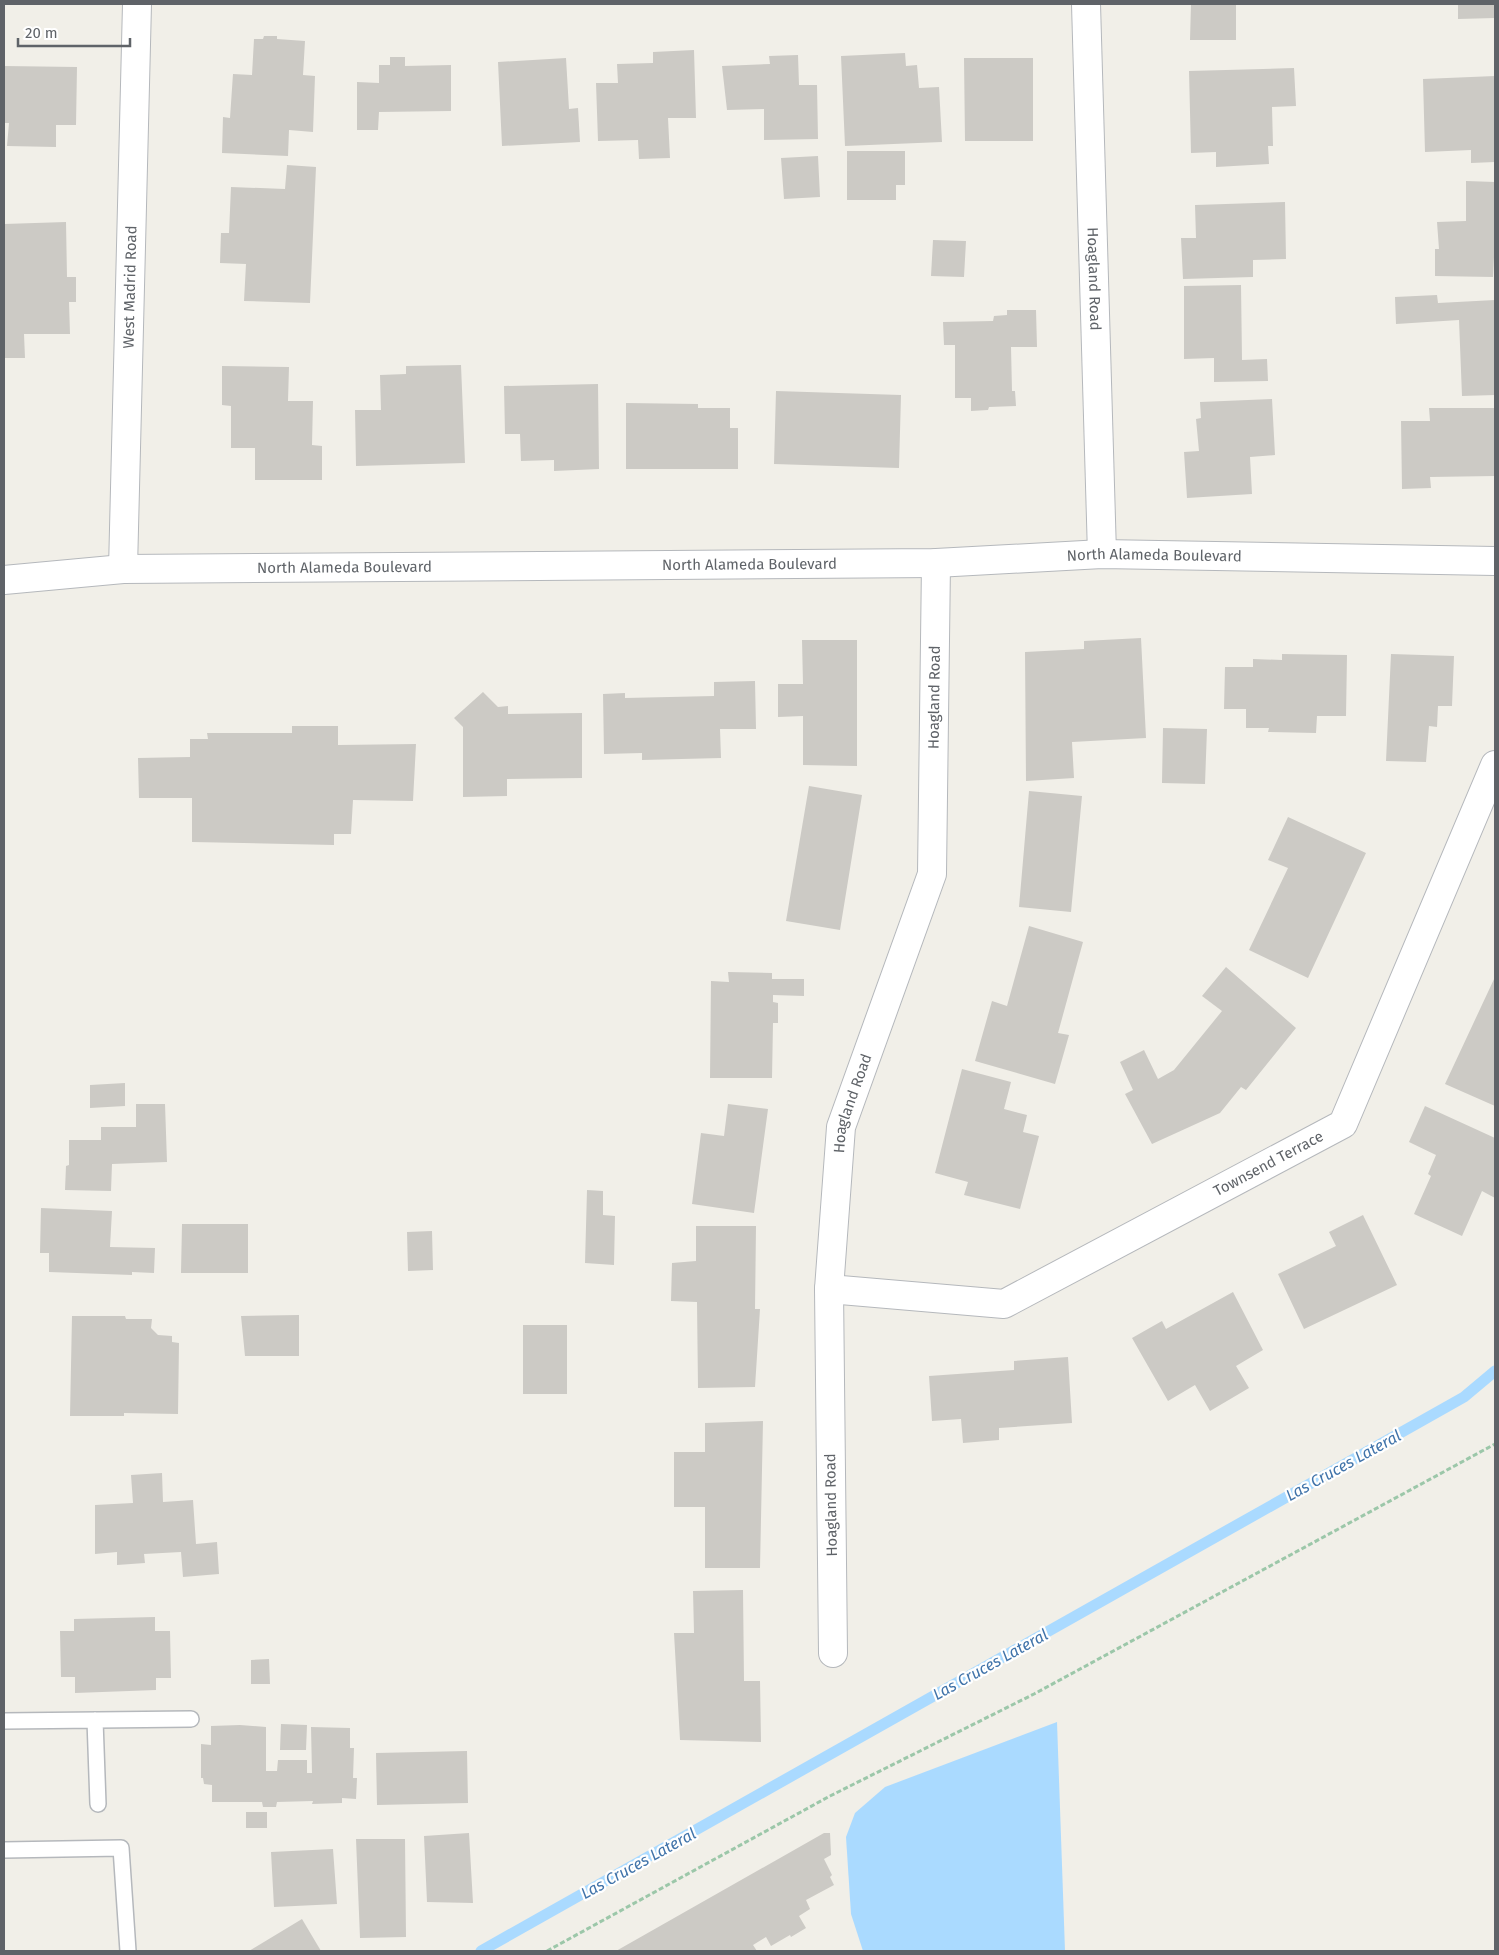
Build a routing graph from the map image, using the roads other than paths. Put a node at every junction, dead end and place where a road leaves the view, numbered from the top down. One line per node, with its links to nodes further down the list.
1 (137, 4): 6 (street, West Madrid Road)
2 (1086, 4): 3 (street, Hoagland Road)
3 (1102, 554): 4 (street, North Alameda Boulevard); 5 (street, North Alameda Boulevard)
4 (1495, 561)
5 (936, 563): 6 (street, North Alameda Boulevard); 9 (street, Hoagland Road)
6 (123, 569): 7 (street, North Alameda Boulevard)
7 (4, 580)
8 (1495, 765): 9 (street, Townsend Terrace)
9 (829, 1289): 10 (street, Hoagland Road)
10 (833, 1653)
11 (191, 1719): 12 (lane)
12 (95, 1720): 13 (lane); 14 (lane)
13 (4, 1721)
14 (98, 1804)
15 (4, 1850): 16 (lane)
16 (128, 1951)

